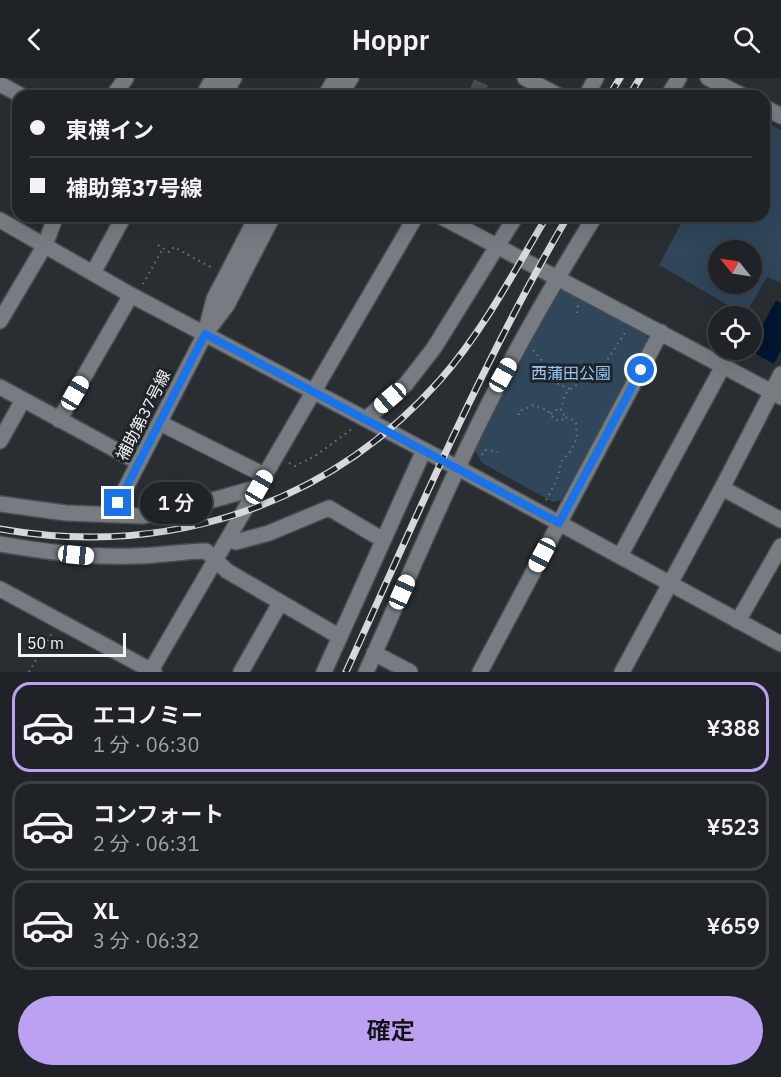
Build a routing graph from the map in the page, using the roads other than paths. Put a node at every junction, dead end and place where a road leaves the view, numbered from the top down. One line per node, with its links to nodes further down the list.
1 (214, 78): 5 (street)
2 (525, 78): 4 (street)
3 (708, 78): 6 (street)
4 (543, 82)
5 (232, 88)
6 (731, 90)
7 (0, 220): 15 (street)
8 (54, 222): 15 (street)
9 (121, 222): 17 (street)
10 (258, 222): 22 (street, 補助第37号線)
11 (413, 222): 26 (street)
12 (451, 222): 16 (street)
13 (513, 222): 16 (street)
14 (591, 222): 18 (street)
15 (45, 245): 17 (street); 20 (street)
16 (498, 247): 18 (street); 30 (street)
17 (93, 273): 19 (street)
18 (557, 277): 21 (street); 35 (street)
19 (135, 292): 22 (street); 29 (street)
20 (0, 321)
21 (661, 332): 23 (street); 41 (street)
22 (205, 334): 26 (street); 31 (street, 補助第37号線)
23 (723, 366): 27 (street); 46 (street)
24 (781, 374): 27 (street)
25 (0, 387): 28 (street)
26 (317, 388): 30 (street); 36 (street)
27 (776, 394): 37 (street)
28 (23, 400): 29 (street); 32 (street)
29 (59, 420): 34 (street)
30 (361, 422): 33 (street)
31 (159, 423): 34 (street, 補助第37号線); 36 (street)
32 (0, 441)
33 (424, 450): 35 (street); 43 (street)
34 (138, 462): 39 (street, 補助第37号線)
35 (458, 468): 41 (street); 54 (street)
36 (263, 481): 39 (street); 42 (street)
37 (722, 488): 40 (street); 48 (street)
38 (0, 504): 39 (street)
39 (117, 514)
40 (781, 520)
41 (559, 523): 46 (street); 60 (street)
42 (229, 538): 43 (street); 47 (street)
43 (383, 540): 52 (street)
44 (0, 543): 47 (street)
45 (781, 546): 51 (street)
46 (620, 556): 48 (street)
47 (216, 560): 50 (street); 55 (street)
48 (671, 583): 51 (street); 61 (street)
49 (0, 589): 55 (street)
50 (280, 603): 52 (street); 56 (street)
51 (738, 621): 53 (street)
52 (340, 638): 57 (street)
53 (781, 644)
54 (374, 653): 58 (street); 59 (street)
55 (151, 671)
56 (241, 672)
57 (324, 672)
58 (366, 672)
59 (410, 672)
60 (480, 672)
61 (622, 672)

